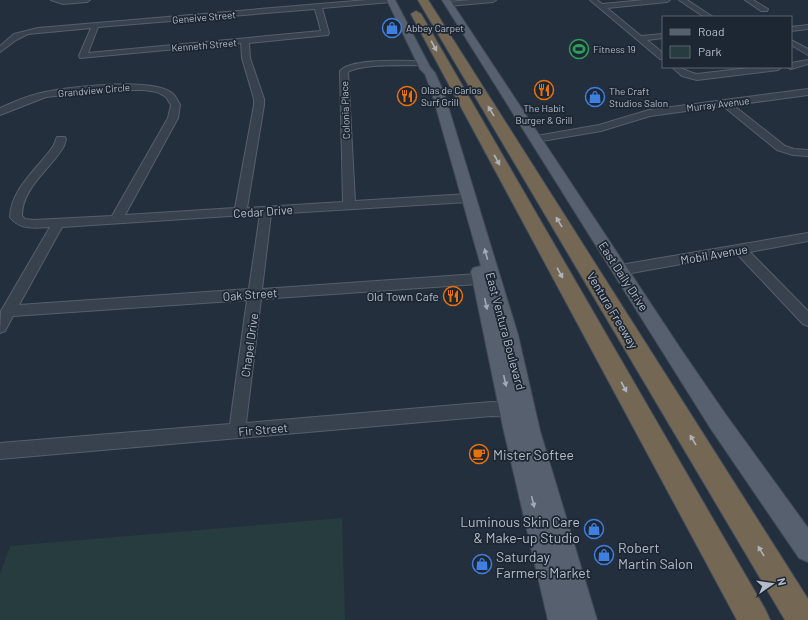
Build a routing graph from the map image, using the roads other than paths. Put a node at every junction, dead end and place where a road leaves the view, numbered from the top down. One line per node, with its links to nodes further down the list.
1 (87, 0): 10 (street)
2 (278, 0): 16 (street)
3 (391, 0): 14 (street, Geneive Street); 30 (main road, East Ventura Boulevard)
4 (432, 0): 21 (highway)
5 (493, 0): 11 (street)
6 (593, 0): 13 (street)
7 (667, 0): 13 (street)
8 (682, 0): 17 (street)
9 (748, 0): 15 (street)
10 (56, 1)
11 (447, 2): 38 (main road, East Daily Drive)
12 (415, 6): 21 (highway, Ventura Freeway); 60 (highway, Ventura Freeway, one-way to 60)
13 (601, 6): 23 (street)
14 (318, 7): 16 (street, Geneive Street); 24 (street, Kenneth Street)
15 (764, 9)
16 (279, 10): 18 (street, Geneive Street)
17 (707, 16)
18 (95, 26): 24 (street, Kenneth Street); 26 (street, Geneive Street)
19 (808, 27): 20 (street)
20 (792, 29)
21 (443, 32): 61 (highway, Ventura Freeway, one-way to 21)
22 (662, 36): 23 (street)
23 (640, 38): 28 (street)
24 (245, 41): 43 (street)
25 (792, 43): 27 (street)
26 (0, 50)
27 (808, 53)
28 (662, 56)
29 (807, 62): 31 (street)
30 (424, 66): 40 (main road, East Ventura Boulevard); 41 (street, Colonia Place)
31 (792, 66)
32 (677, 68): 33 (street)
33 (770, 68)
34 (808, 92): 35 (street, Murray Avenue)
35 (725, 103): 38 (street, Murray Avenue); 39 (street)
36 (0, 112): 44 (street, Grandview Circle)
37 (61, 139): 45 (street, Cedar Drive)
38 (536, 139): 48 (main road, East Daily Drive)
39 (808, 153)
40 (464, 198): 41 (street, Cedar Drive); 49 (main road, East Ventura Boulevard)
41 (349, 205): 42 (street, Cedar Drive)
42 (266, 210): 43 (street, Cedar Drive); 50 (street, Chapel Drive)
43 (240, 212): 44 (street, Cedar Drive)
44 (116, 220): 45 (street, Cedar Drive)
45 (58, 223): 51 (street)
46 (808, 237): 47 (street, Mobil Avenue)
47 (740, 249): 48 (street, Mobil Avenue); 52 (street)
48 (620, 270): 57 (main road, East Daily Drive)
49 (486, 278): 50 (street, Oak Street); 54 (main road, East Ventura Boulevard)
50 (255, 294): 51 (street, Oak Street); 55 (street, Chapel Drive)
51 (8, 311): 53 (street)
52 (808, 320)
53 (0, 327)
54 (518, 410): 55 (street, Fir Street); 58 (main road, East Ventura Boulevard, one-way to 58); 59 (main road, East Ventura Boulevard)
55 (237, 432): 56 (street, Fir Street)
56 (0, 451)
57 (808, 549)
58 (562, 620)
59 (583, 620)
60 (754, 620)
61 (803, 620)

